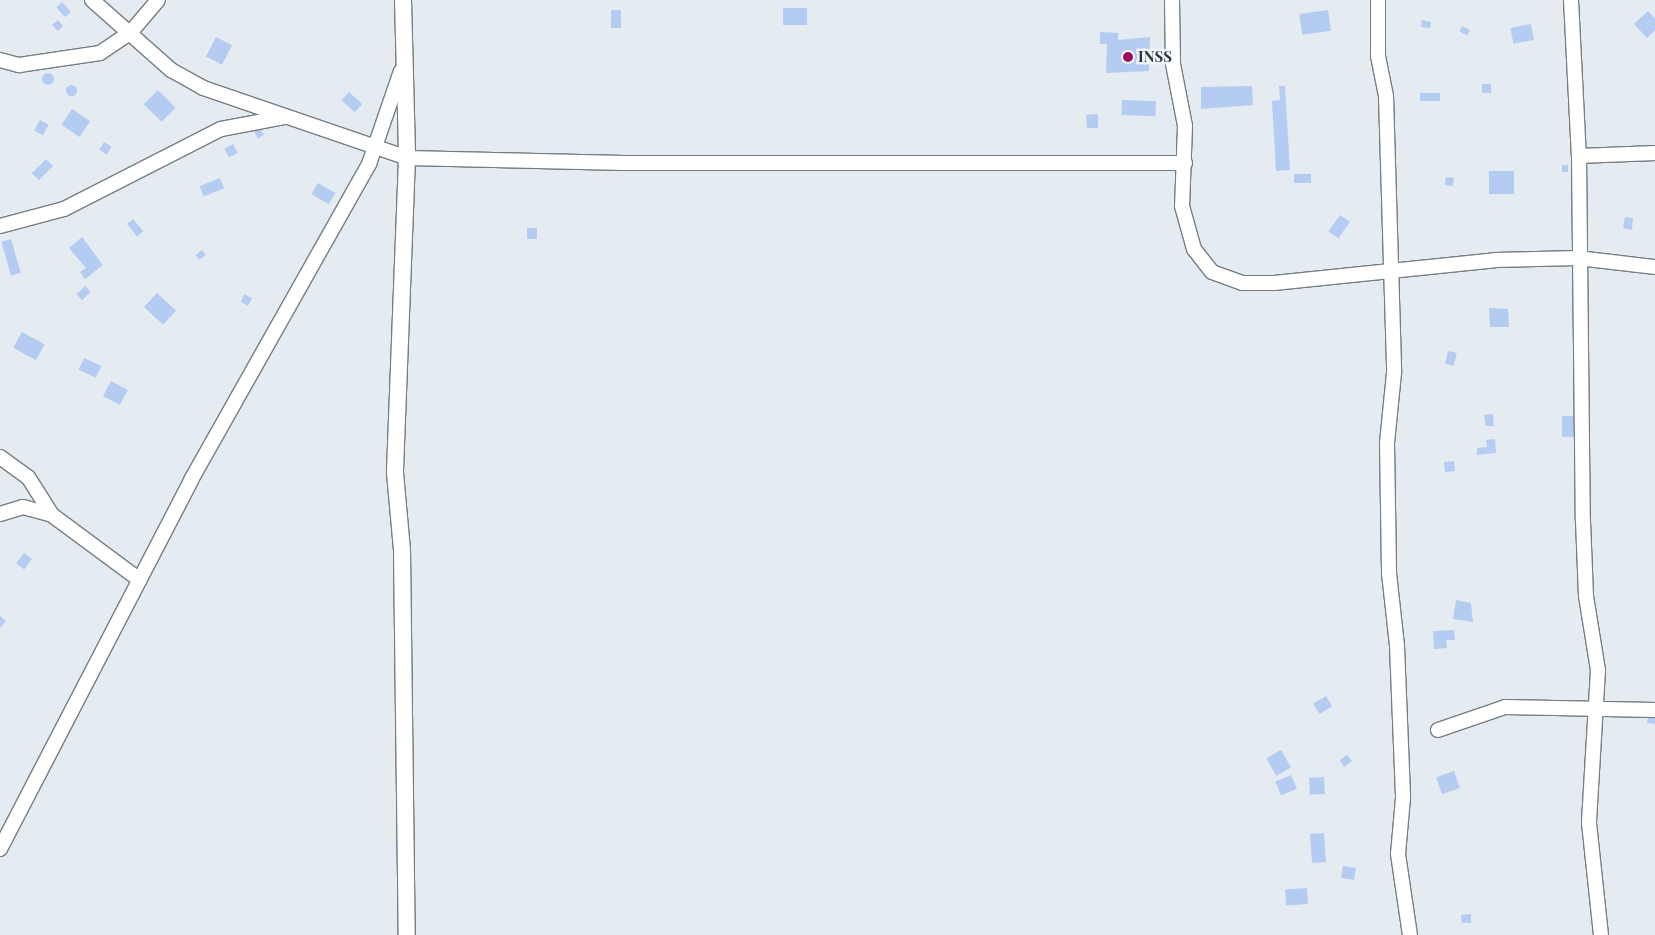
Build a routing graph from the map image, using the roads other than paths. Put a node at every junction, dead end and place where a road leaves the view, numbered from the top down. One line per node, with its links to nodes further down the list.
1 (92, 0): 7 (street)
2 (158, 0): 7 (street)
3 (403, 0): 9 (street)
4 (1172, 0): 15 (street)
5 (1378, 0): 19 (street)
6 (1571, 0): 13 (street)
7 (130, 33): 8 (street); 10 (street)
8 (0, 60)
9 (401, 71): 11 (street); 14 (street)
10 (295, 116): 11 (street); 16 (street)
11 (373, 149): 14 (street); 23 (street)
12 (1655, 153): 13 (street)
13 (1579, 156): 17 (street)
14 (407, 158): 15 (street); 28 (street)
15 (1185, 163): 19 (street)
16 (0, 226)
17 (1578, 258): 18 (street); 19 (street); 24 (street)
18 (1655, 266)
19 (1389, 270): 29 (street)
20 (0, 457): 22 (street)
21 (0, 514): 22 (street)
22 (52, 515): 23 (street)
23 (140, 580): 27 (street)
24 (1598, 708): 25 (street); 26 (street); 30 (street)
25 (1655, 710)
26 (1438, 730)
27 (0, 849)
28 (407, 935)
29 (1410, 935)
30 (1601, 935)

